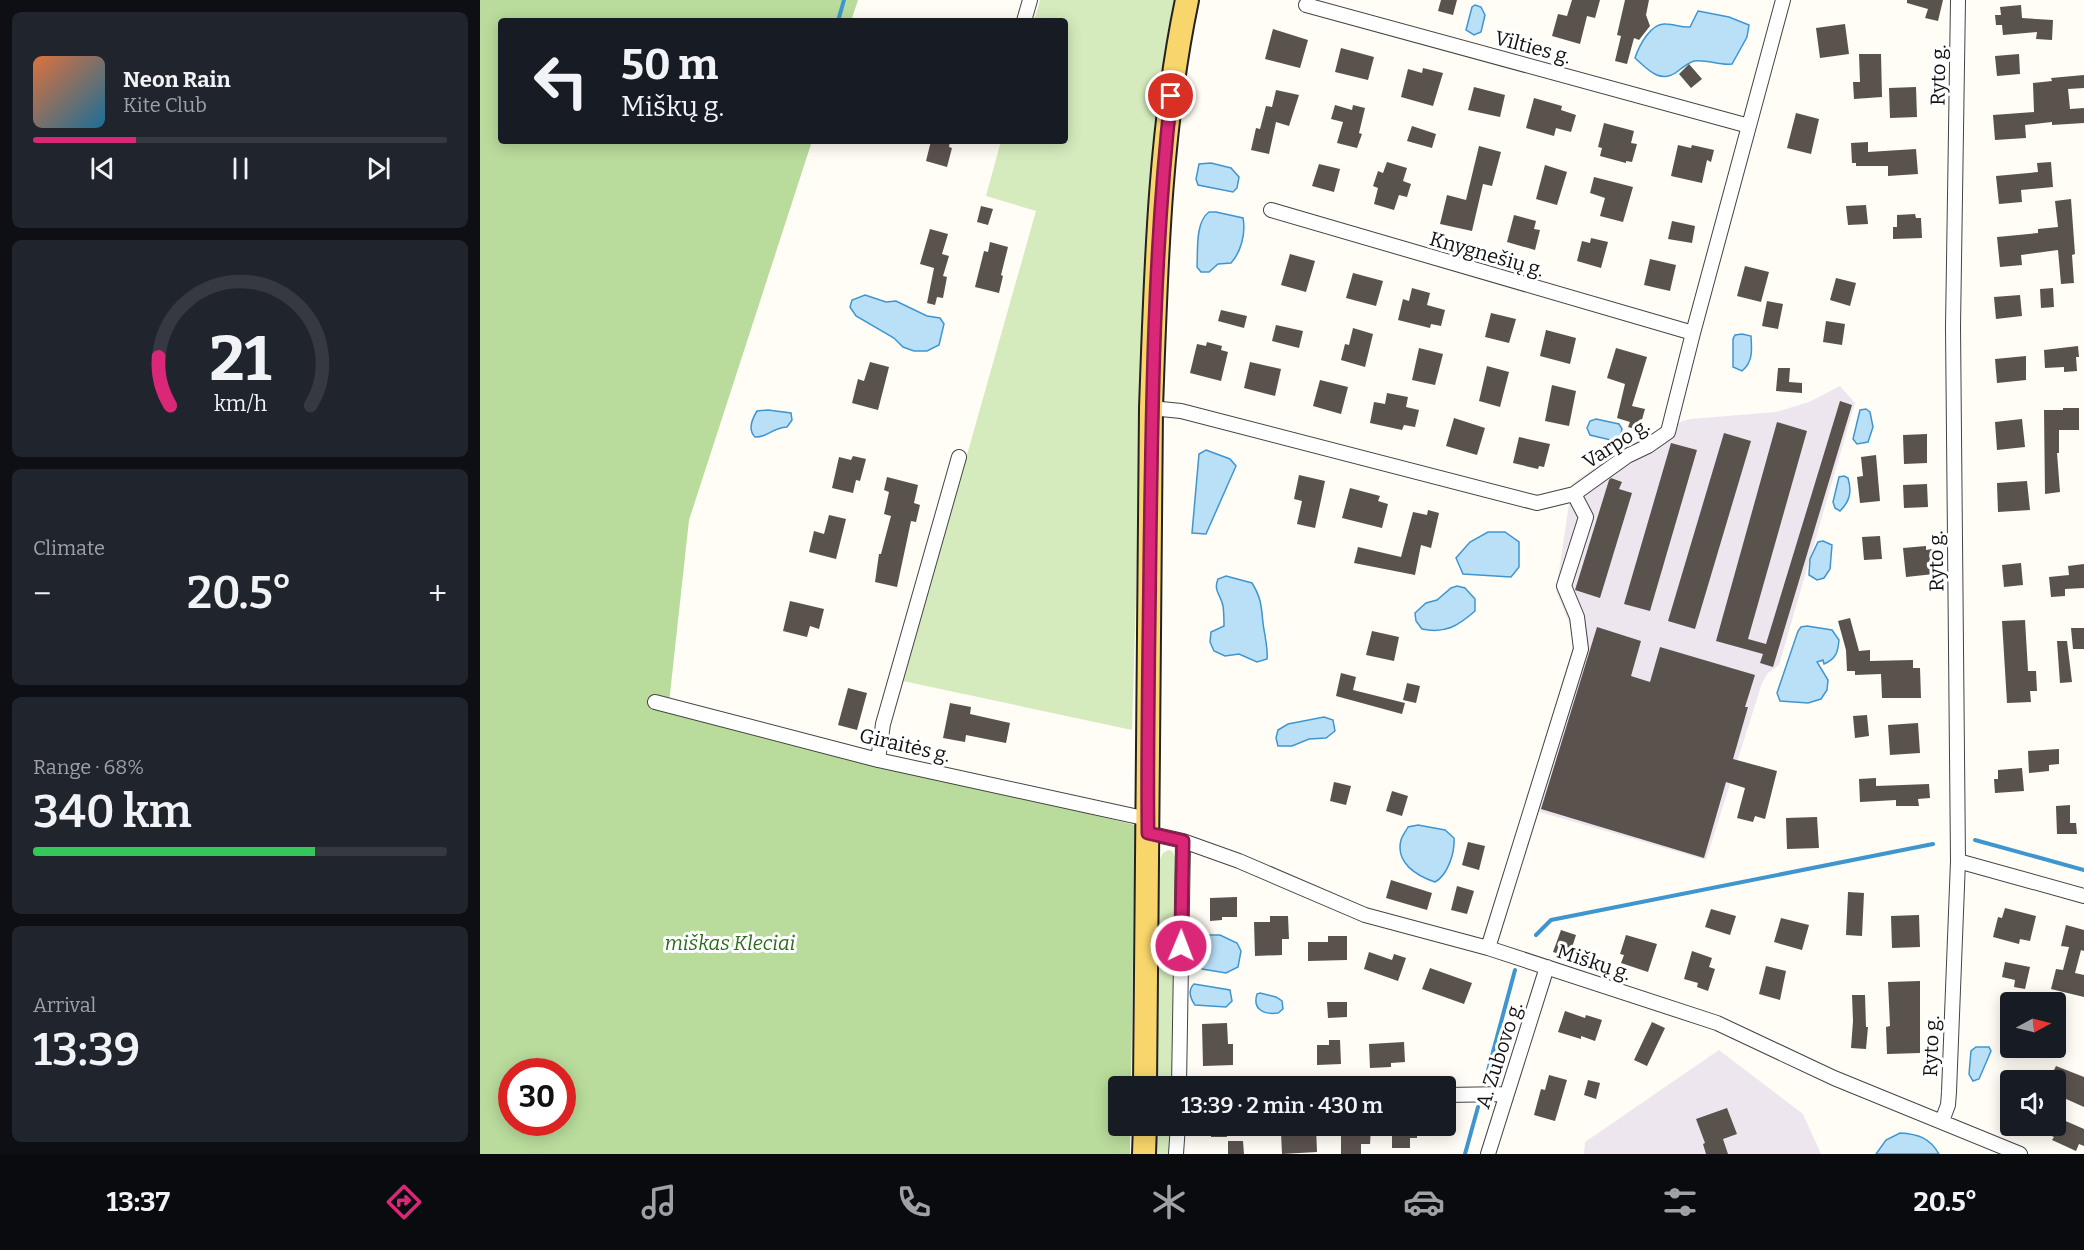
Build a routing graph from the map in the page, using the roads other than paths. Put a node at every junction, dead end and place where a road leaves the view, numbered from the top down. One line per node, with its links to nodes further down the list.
1 (1030, 0): 6 (street)
2 (1187, 0): 10 (main road)
3 (1783, 0): 7 (street, Varpo g.)
4 (1958, 0): 17 (street, Ryto g.)
5 (1306, 5): 7 (street, Vilties g.)
6 (1025, 18)
7 (1749, 126): 9 (street, Varpo g.)
8 (1270, 210): 9 (street, Knygnešių g.)
9 (1693, 333): 12 (street, Varpo g.)
10 (1151, 408): 12 (street, Varpo g.); 15 (main road)
11 (959, 457): 14 (street)
12 (1574, 495): 19 (street)
13 (655, 702): 14 (street, Giraitės g.)
14 (878, 760): 15 (street, Giraitės g.)
15 (1148, 826): 16 (street, Miškų g.); 21 (main road)
16 (1183, 841): 19 (street, Miškų g.); 22 (street)
17 (1958, 861): 18 (street); 25 (street, Ryto g.)
18 (2084, 896)
19 (1488, 948): 20 (street, Miškų g.)
20 (1547, 967): 23 (street, A. Zubovo g.); 25 (street, Miškų g.)
21 (1145, 1076)
22 (1179, 1076)
23 (1507, 1094): 24 (street); 30 (street, A. Zubovo g.)
24 (1456, 1095)
25 (1942, 1121): 31 (street, Miškų g.)
26 (1145, 1136): 28 (main road)
27 (1177, 1136): 29 (street)
28 (1144, 1154)
29 (1176, 1154)
30 (1488, 1154)
31 (2020, 1154)

